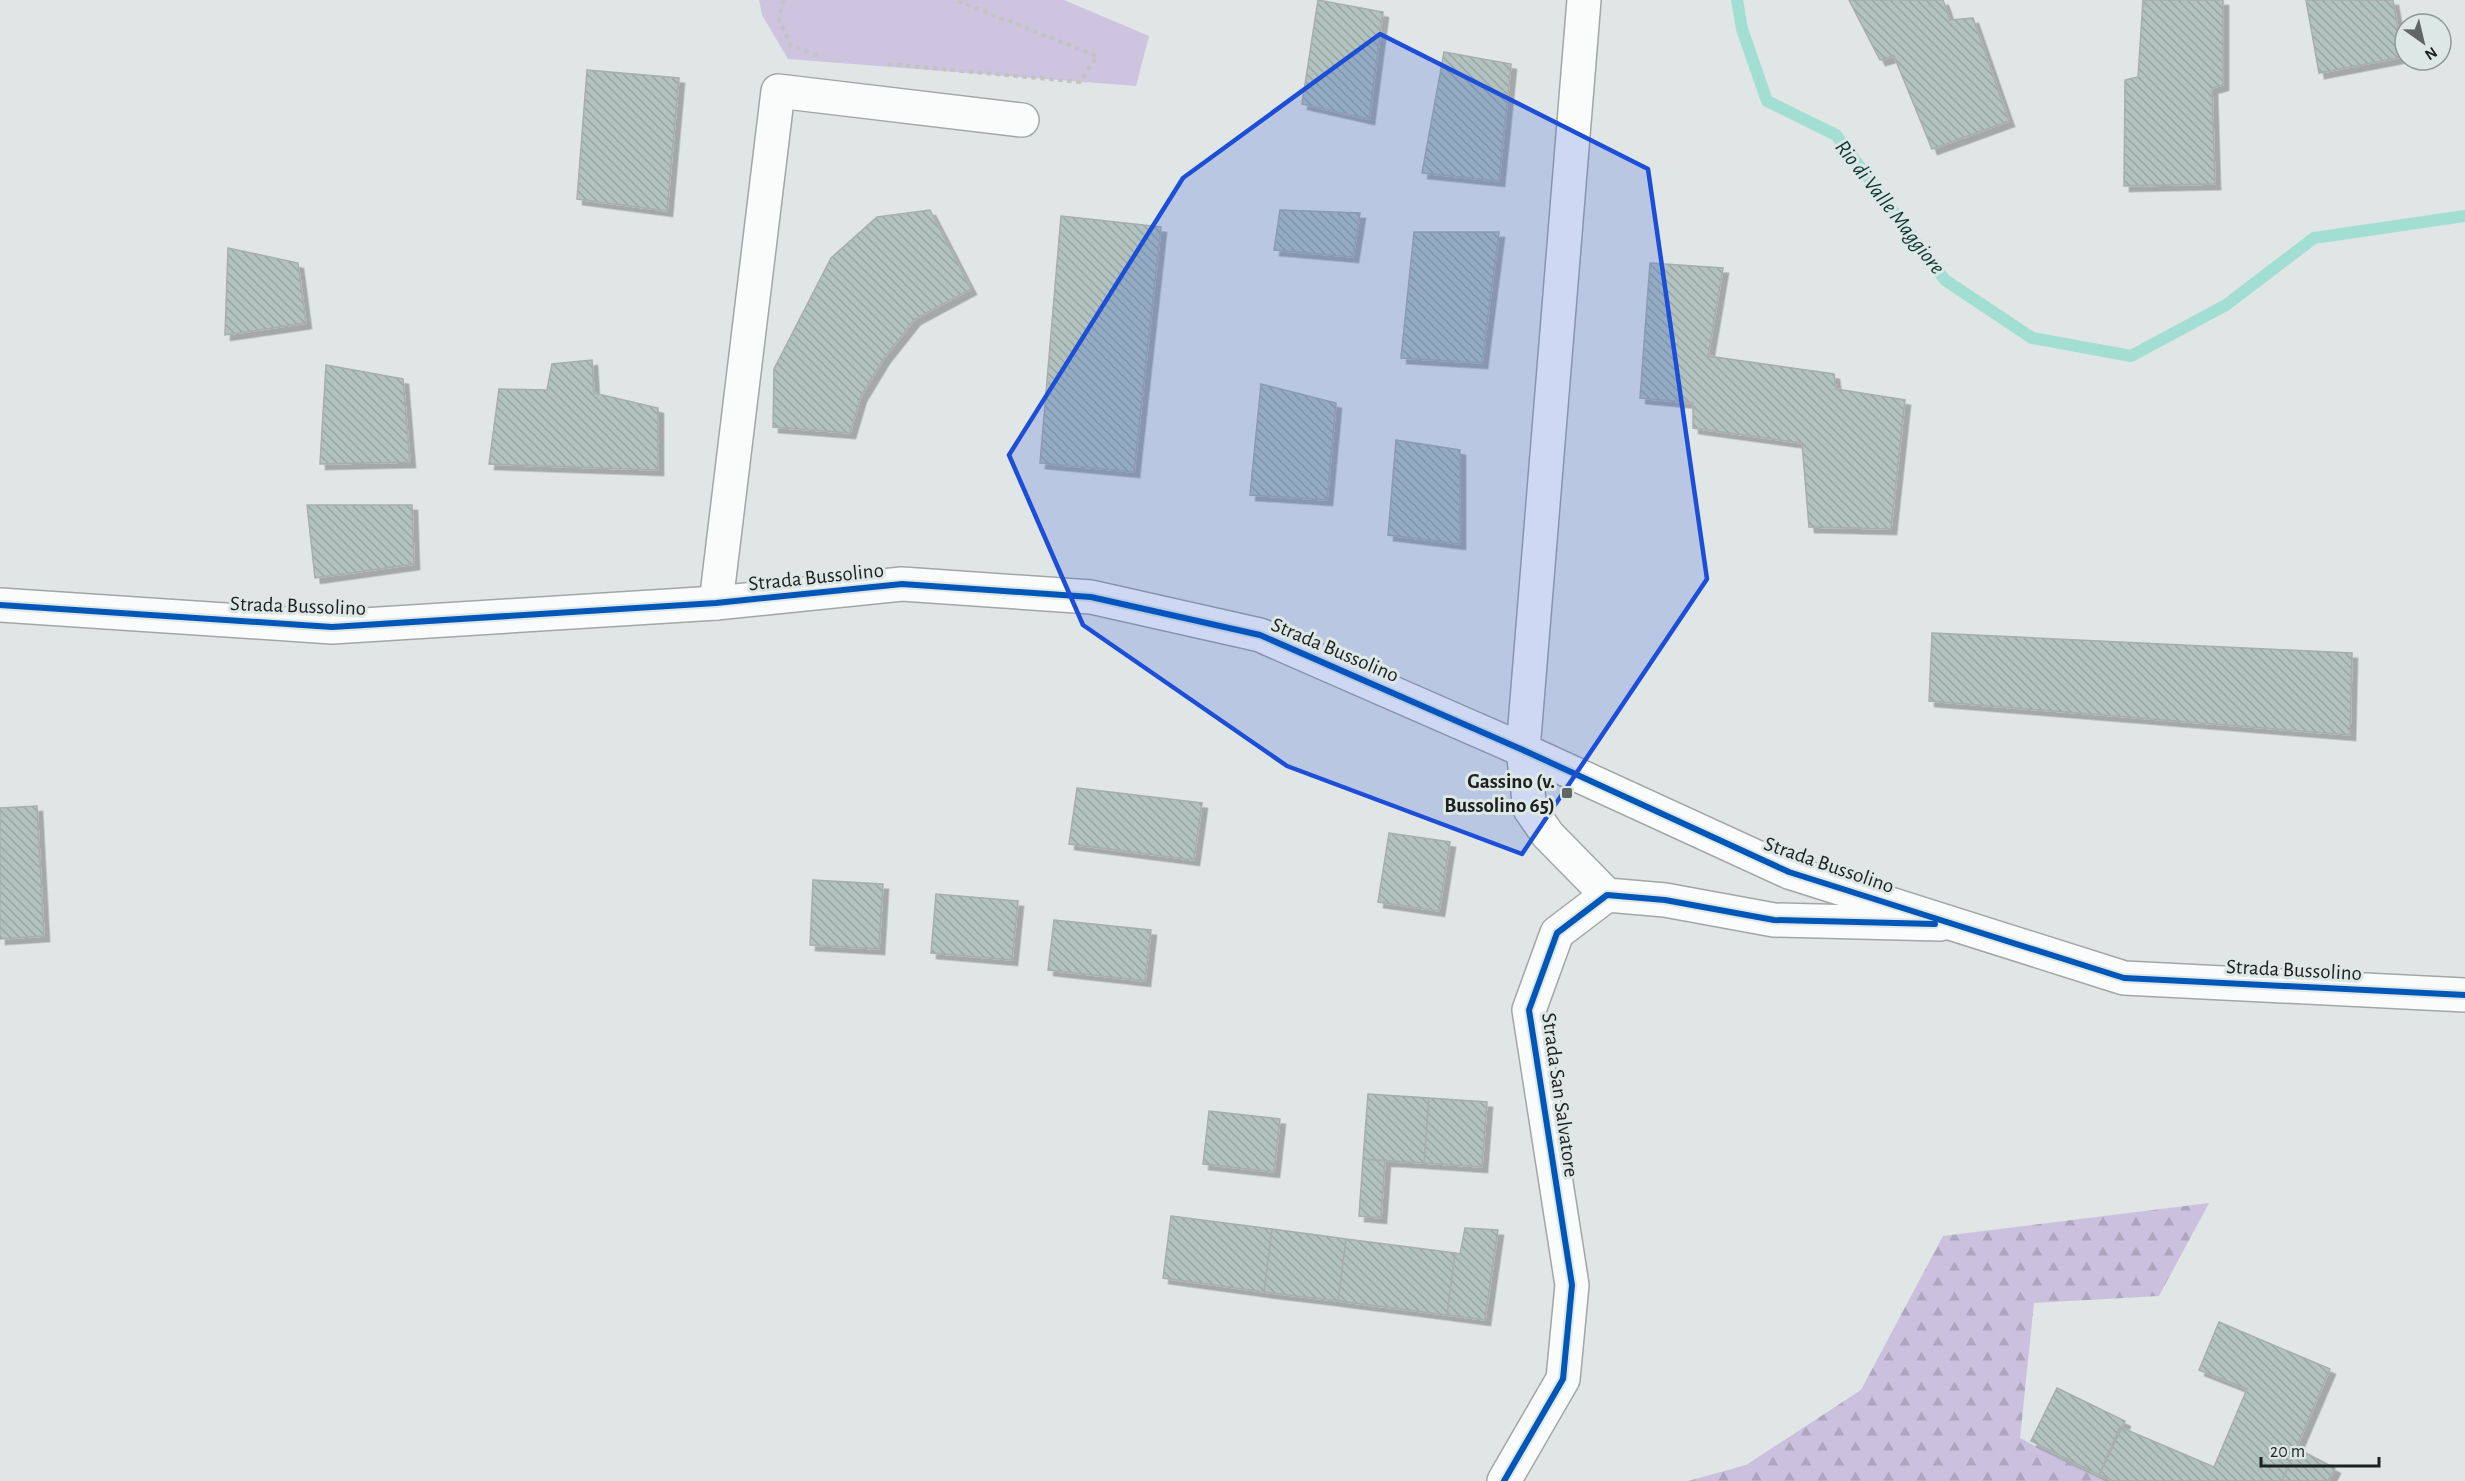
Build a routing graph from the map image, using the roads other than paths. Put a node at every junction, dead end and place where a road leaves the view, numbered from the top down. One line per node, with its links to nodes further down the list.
1 (1584, 0): 5 (street)
2 (1022, 120): 3 (street)
3 (716, 603): 4 (street, Strada Bussolino); 5 (street, Strada Bussolino)
4 (0, 605)
5 (1522, 750): 6 (street); 7 (street, Strada Bussolino)
6 (1607, 895): 7 (street); 9 (street, Strada San Salvatore)
7 (1955, 924): 8 (street, Strada Bussolino)
8 (2465, 995)
9 (1504, 1481)

